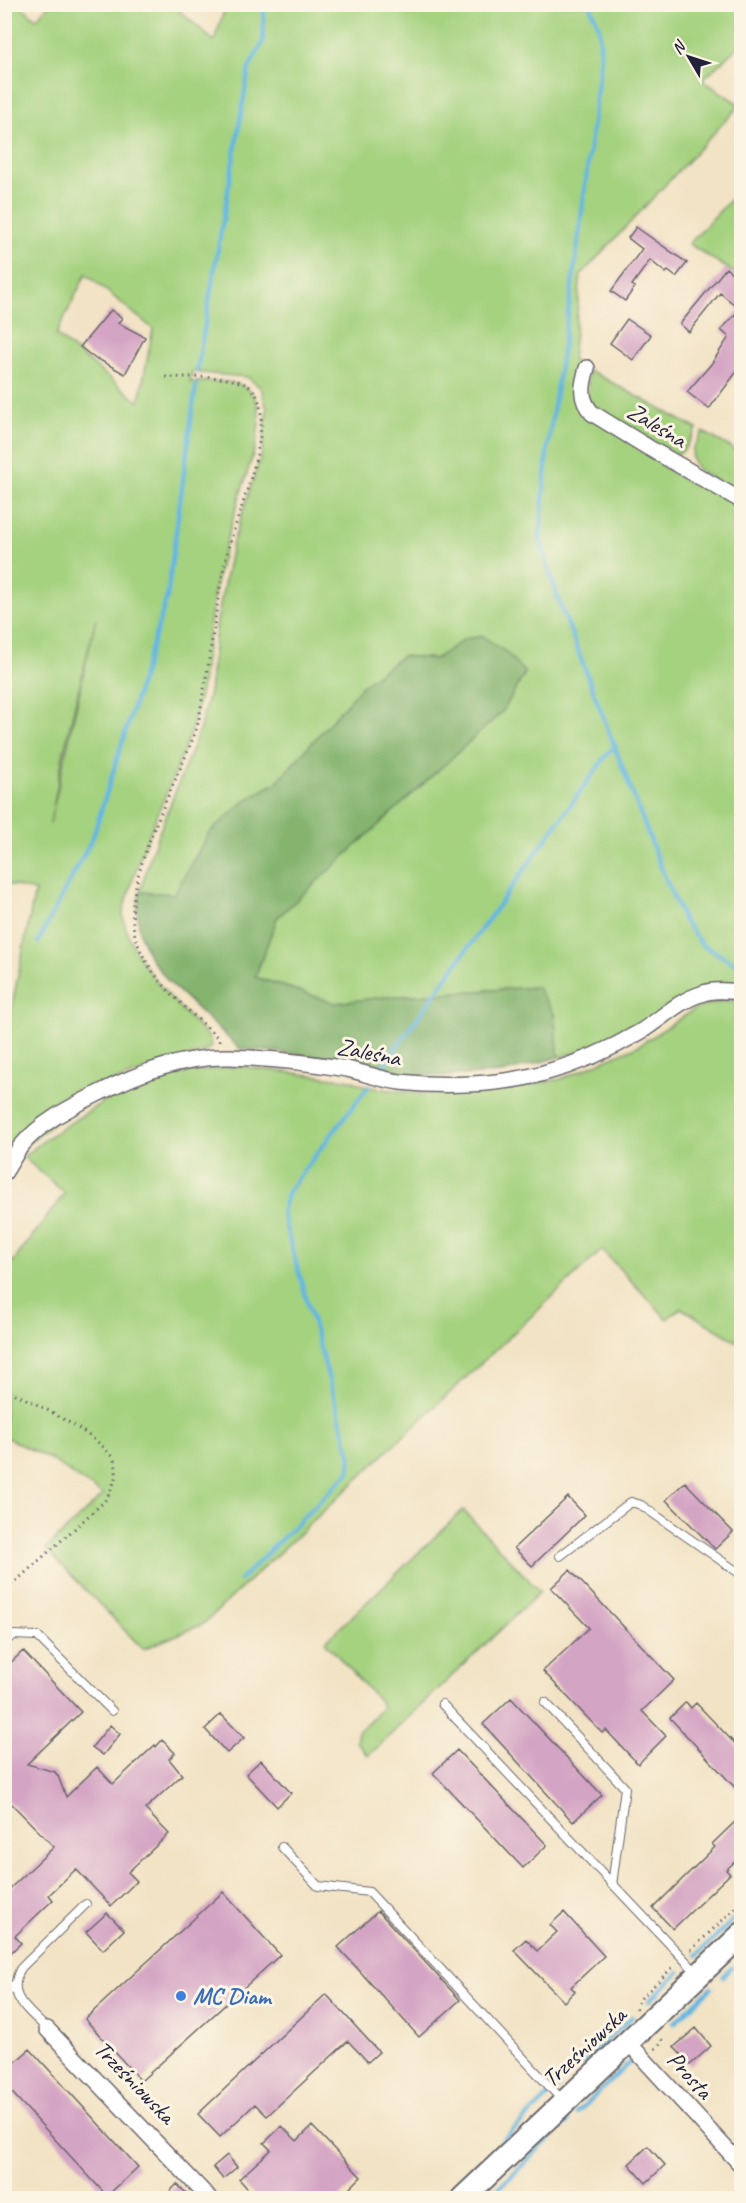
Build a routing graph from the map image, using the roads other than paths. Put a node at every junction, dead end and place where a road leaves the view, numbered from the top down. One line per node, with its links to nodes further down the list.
1 (587, 368): 2 (street, Zaleśna)
2 (741, 501)
3 (741, 992): 4 (street, Zaleśna)
4 (4, 1173)
5 (560, 1556): 6 (lane)
6 (741, 1575)
7 (4, 1643): 10 (lane)
8 (545, 1702): 12 (lane)
9 (442, 1704): 12 (lane)
10 (112, 1711)
11 (282, 1848): 20 (lane)
12 (612, 1885): 15 (lane)
13 (86, 1904): 17 (lane)
14 (741, 1934): 15 (main road, Trześniowska)
15 (699, 1975): 19 (main road, Trześniowska)
16 (4, 1980): 17 (lane)
17 (14, 1989): 18 (lane)
18 (47, 2029): 22 (street, Trześniowska)
19 (628, 2042): 20 (main road, Trześniowska); 21 (street, Prosta)
20 (564, 2103): 23 (main road, Trześniowska)
21 (741, 2166)
22 (209, 2199)
23 (463, 2199)

